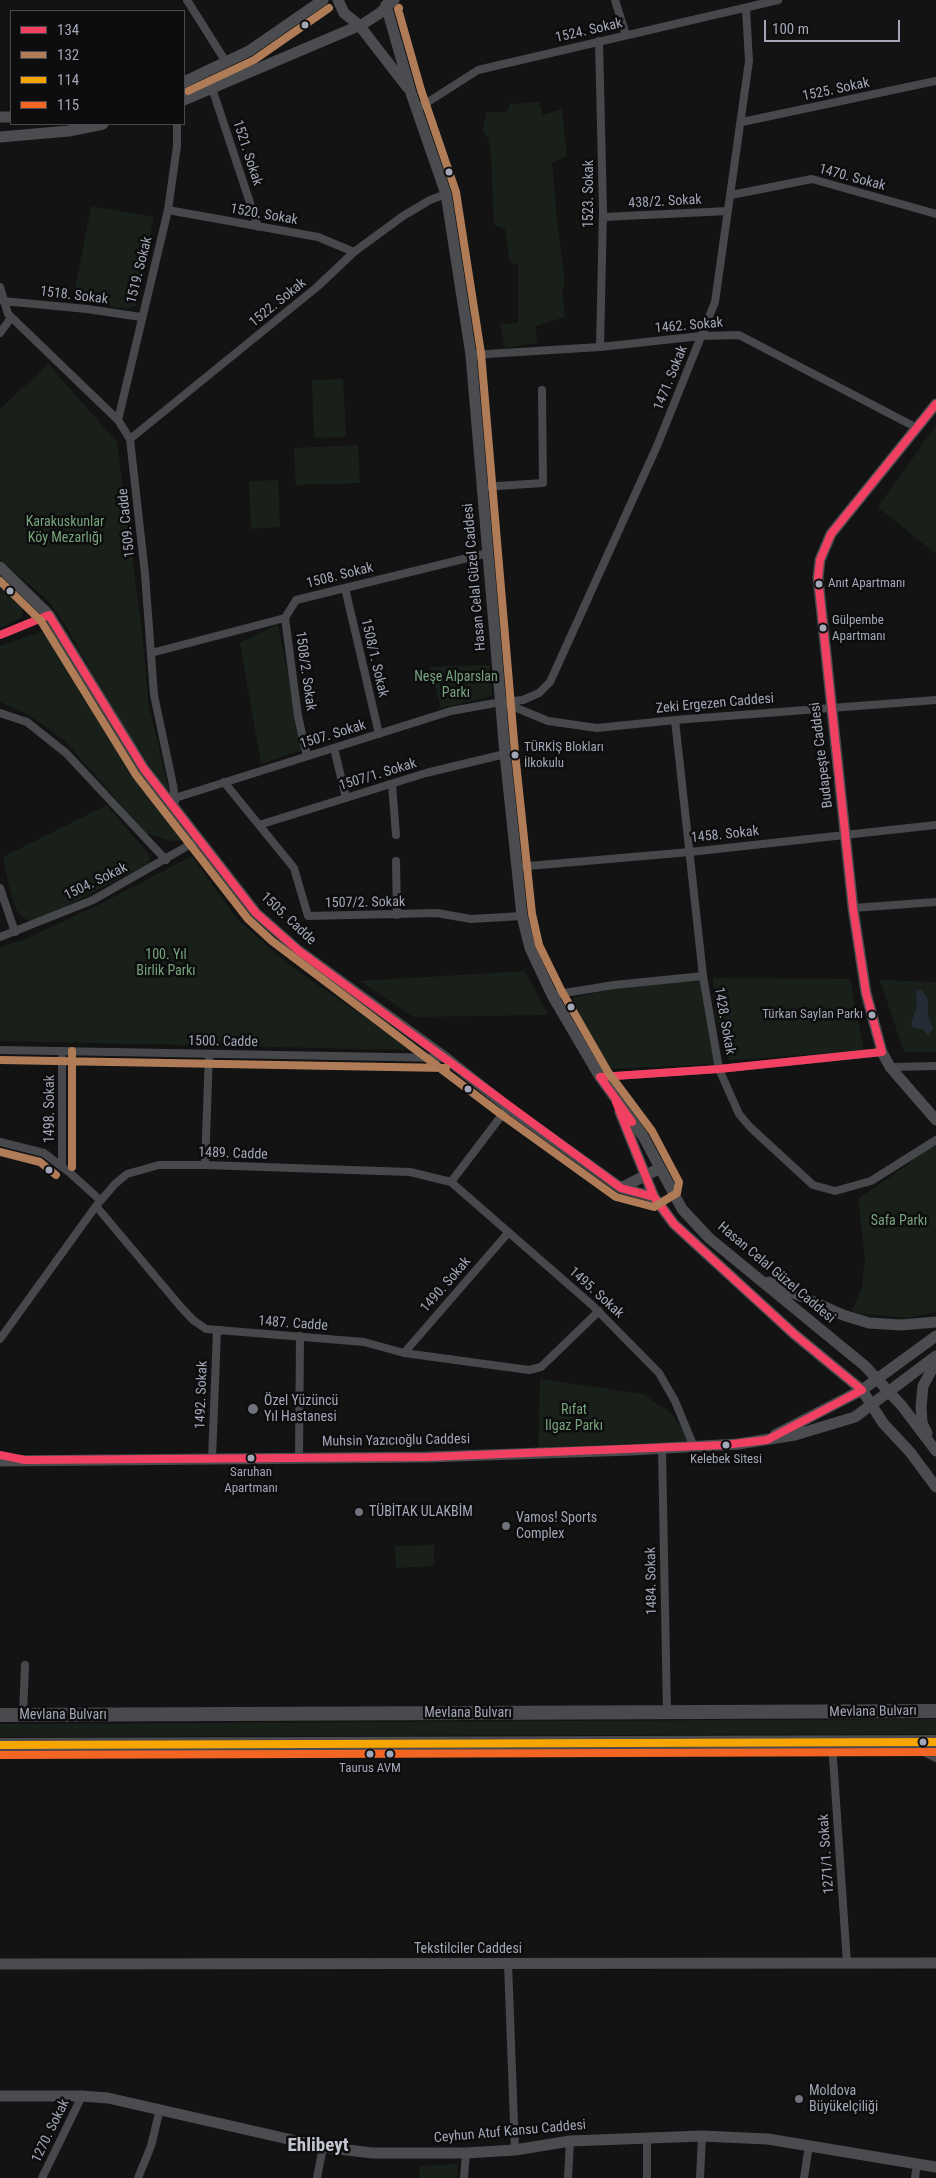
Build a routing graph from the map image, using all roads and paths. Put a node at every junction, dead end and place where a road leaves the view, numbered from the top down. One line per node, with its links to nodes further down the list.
1 (187, 0): 11 (street)
2 (323, 0): 11 (main road)
3 (338, 0): 8 (main road, Hasan Celal Güzel Caddesi)
4 (615, 0): 9 (street)
5 (778, 0): 7 (street, 1524. Sokak)
6 (389, 2): 8 (main road); 15 (main road, Hasan Celal Güzel Caddesi)
7 (746, 8): 9 (street, 1524. Sokak); 18 (street, 1471. Sokak)
8 (359, 25): 14 (main road); 15 (main road, Hasan Celal Güzel Caddesi)
9 (626, 35): 10 (street, 1524. Sokak)
10 (600, 41): 17 (street, 1524. Sokak); 27 (street, 1523. Sokak)
11 (226, 62): 13 (main road)
12 (936, 81): 18 (street, 1525. Sokak)
13 (185, 82)
14 (212, 88): 16 (main road); 28 (street, 1521. Sokak)
15 (411, 93): 17 (main road, Hasan Celal Güzel Caddesi)
16 (185, 100)
17 (417, 109): 22 (main road, Hasan Celal Güzel Caddesi)
18 (742, 122): 23 (street, 1471. Sokak)
19 (99, 125): 21 (main road)
20 (177, 125): 24 (street, 1519. Sokak)
21 (0, 136)
22 (446, 194): 29 (street, 1522. Sokak); 37 (main road, Hasan Celal Güzel Caddesi)
23 (731, 195): 25 (street, 1471. Sokak); 26 (street, 1470. Sokak)
24 (168, 210): 28 (street, 1520. Sokak); 33 (street, 1519. Sokak)
25 (728, 211): 27 (street, 438/2. Sokak); 35 (street, 1471. Sokak)
26 (936, 214)
27 (603, 217): 36 (street, 1523. Sokak)
28 (258, 226): 29 (street, 1520. Sokak)
29 (354, 252): 42 (street, 1522. Sokak)
30 (0, 287): 31 (street, 1509. Cadde)
31 (3, 301): 32 (street, 1509. Cadde); 33 (street, 1518. Sokak)
32 (6, 315): 34 (street); 40 (street, 1509. Cadde)
33 (141, 318): 40 (street, 1519. Sokak)
34 (0, 333)
35 (701, 336): 36 (street, 1462. Sokak); 41 (street, 1462. Sokak); 52 (street, 1471. Sokak)
36 (600, 347): 37 (street, 1462. Sokak)
37 (471, 355): 43 (main road, Hasan Celal Güzel Caddesi)
38 (542, 390): 43 (street)
39 (936, 404): 41 (main road, Budapeşte Caddesi)
40 (118, 420): 42 (street, 1509. Cadde)
41 (917, 428): 53 (main road, Budapeşte Caddesi)
42 (130, 439): 50 (street, 1509. Cadde)
43 (482, 487): 44 (main road, Hasan Celal Güzel Caddesi)
44 (488, 553): 46 (street, 1508. Sokak); 52 (main road, Hasan Celal Güzel Caddesi)
45 (0, 567): 47 (main road, 1505. Cadde)
46 (345, 588): 48 (street, 1508. Sokak); 56 (street, 1508/1. Sokak)
47 (49, 615): 49 (street); 63 (main road, 1505. Cadde)
48 (286, 618): 50 (street); 59 (street, 1508/2. Sokak)
49 (0, 635)
50 (151, 653): 63 (street, 1509. Cadde)
51 (936, 700): 53 (street, Zeki Ergezen Caddesi)
52 (500, 702): 55 (street, Zeki Ergezen Caddesi); 56 (street, 1507. Sokak); 58 (main road, Hasan Celal Güzel Caddesi)
53 (831, 707): 55 (street, Zeki Ergezen Caddesi); 66 (main road, Budapeşte Caddesi)
54 (0, 713): 70 (street)
55 (675, 720): 69 (street, 1428. Sokak)
56 (379, 734): 57 (street, 1507. Sokak)
57 (334, 748): 59 (street, 1507. Sokak); 62 (street)
58 (505, 754): 61 (street, 1507/1. Sokak); 72 (main road, Hasan Celal Güzel Caddesi)
59 (307, 756): 60 (street, 1507. Sokak)
60 (224, 782): 63 (street, 1507. Sokak); 64 (street, 1507/2. Sokak)
61 (392, 784): 62 (street, 1507/1. Sokak); 67 (street)
62 (346, 798): 64 (street, 1507/1. Sokak)
63 (175, 802): 68 (main road, 1505. Cadde)
64 (259, 825): 76 (street, 1507/2. Sokak)
65 (936, 825): 66 (street, 1458. Sokak)
66 (846, 834): 69 (street, 1458. Sokak); 75 (main road, Budapeşte Caddesi)
67 (396, 835)
68 (198, 840): 70 (street, 1504. Sokak); 86 (main road, 1505. Cadde)
69 (690, 852): 72 (street, 1458. Sokak); 80 (street, 1428. Sokak)
70 (166, 860): 78 (street, 1504. Sokak)
71 (396, 861): 76 (street)
72 (517, 867): 77 (main road, Hasan Celal Güzel Caddesi)
73 (0, 888): 78 (street)
74 (936, 902): 75 (street)
75 (853, 908): 84 (main road, Budapeşte Caddesi)
76 (397, 915): 77 (street, 1507/2. Sokak)
77 (522, 916): 81 (main road, Hasan Celal Güzel Caddesi)
78 (15, 932): 79 (street, 1504. Sokak)
79 (0, 937)
80 (704, 976): 81 (street); 89 (street, 1428. Sokak)
81 (552, 995): 90 (main road, Hasan Celal Güzel Caddesi)
82 (0, 1050): 83 (street, 1500. Cadde)
83 (62, 1051): 85 (street, 1500. Cadde); 97 (street, 1498. Sokak)
84 (882, 1052): 88 (main road, Budapeşte Caddesi); 89 (street)
85 (209, 1054): 86 (street, 1500. Cadde); 96 (street)
86 (446, 1058): 92 (main road, 1505. Cadde)
87 (936, 1066): 88 (street)
88 (890, 1067): 93 (main road, Budapeşte Caddesi)
89 (719, 1069): 90 (street); 94 (street, 1428. Sokak)
90 (600, 1077): 91 (main road, Hasan Celal Güzel Caddesi)
91 (616, 1102): 98 (main road, Hasan Celal Güzel Caddesi); 99 (main road, Hasan Celal Güzel Caddesi)
92 (508, 1107): 100 (street); 102 (main road, 1505. Cadde)
93 (936, 1120)
94 (936, 1140)
95 (0, 1142): 97 (street)
96 (205, 1165): 100 (street, 1489. Cadde); 104 (street, 1489. Cadde)
97 (62, 1167): 104 (street, 1487. Cadde)
98 (660, 1168): 99 (main road); 101 (main road, Hasan Celal Güzel Caddesi)
99 (644, 1176): 102 (main road); 103 (main road, Hasan Celal Güzel Caddesi)
100 (451, 1182): 105 (street, 1495. Sokak)
101 (670, 1186): 103 (main road); 106 (main road, Hasan Celal Güzel Caddesi)
102 (621, 1188): 103 (main road, 1505. Cadde)
103 (654, 1198): 117 (main road)
104 (98, 1203): 109 (street, 1487. Cadde); 112 (street, 1489. Cadde)
105 (508, 1233): 107 (street, 1495. Sokak); 113 (street, 1490. Sokak)
106 (756, 1277): 108 (main road); 116 (main road, Hasan Celal Güzel Caddesi)
107 (598, 1312): 113 (street, 1487. Cadde); 121 (street, 1495. Sokak)
108 (936, 1322)
109 (217, 1331): 110 (street, 1487. Cadde); 126 (street, 1492. Sokak)
110 (300, 1336): 113 (street, 1487. Cadde); 125 (street)
111 (936, 1336): 116 (main road, Muhsin Yazıcıoğlu Caddesi)
112 (0, 1338)
113 (404, 1353)
114 (936, 1356): 118 (main road, Muhsin Yazıcıoğlu Caddesi)
115 (936, 1362): 123 (main road)
116 (877, 1378): 117 (main road, Muhsin Yazıcıoğlu Caddesi); 118 (main road, Hasan Celal Güzel Caddesi)
117 (862, 1390): 119 (main road); 120 (main road, Muhsin Yazıcıoğlu Caddesi)
118 (889, 1392): 119 (main road, Muhsin Yazıcıoğlu Caddesi); 123 (main road, Hasan Celal Güzel Caddesi)
119 (872, 1406): 120 (main road, Muhsin Yazıcıoğlu Caddesi); 129 (main road)
120 (767, 1440): 121 (main road, Muhsin Yazıcıoğlu Caddesi)
121 (694, 1447): 122 (main road, Muhsin Yazıcıoğlu Caddesi)
122 (662, 1449): 125 (main road, Muhsin Yazıcıoğlu Caddesi); 132 (street, 1484. Sokak)
123 (935, 1450)
124 (0, 1456): 127 (main road, Muhsin Yazıcıoğlu Caddesi)
125 (299, 1458): 126 (main road, Muhsin Yazıcıoğlu Caddesi)
126 (212, 1459): 127 (main road, Muhsin Yazıcıoğlu Caddesi)
127 (25, 1460): 128 (main road, Muhsin Yazıcıoğlu Caddesi)
128 (0, 1461)
129 (936, 1487)
130 (25, 1665): 134 (street)
131 (936, 1711): 132 (highway, Mevlana Bulvarı)
132 (667, 1712): 134 (highway, Mevlana Bulvarı)
133 (0, 1715): 134 (highway, Mevlana Bulvarı)
134 (23, 1715)
135 (909, 1742): 136 (highway); 137 (highway); 139 (main road)
136 (936, 1742)
137 (832, 1743): 138 (highway); 141 (street, 1271/1. Sokak)
138 (0, 1745)
139 (936, 1756)
140 (508, 1963): 141 (main road, Tekstilciler Caddesi); 143 (main road, Tekstilciler Caddesi); 152 (street)
141 (847, 1963): 142 (main road, Tekstilciler Caddesi)
142 (936, 1963)
143 (0, 1964)
144 (0, 2096): 145 (main road, Ceyhun Atuf Kansu Caddesi)
145 (82, 2096): 146 (main road, Ceyhun Atuf Kansu Caddesi); 156 (street, 1270. Sokak)
146 (160, 2109): 151 (main road, Ceyhun Atuf Kansu Caddesi); 157 (street)
147 (702, 2136): 148 (main road, Ceyhun Atuf Kansu Caddesi); 150 (main road, Ceyhun Atuf Kansu Caddesi); 162 (street)
148 (647, 2137): 149 (main road, Ceyhun Atuf Kansu Caddesi); 161 (street)
149 (570, 2141): 152 (main road, Ceyhun Atuf Kansu Caddesi); 160 (street)
150 (809, 2145): 154 (main road, Ceyhun Atuf Kansu Caddesi); 163 (street)
151 (323, 2147): 153 (main road, Ceyhun Atuf Kansu Caddesi); 158 (street)
152 (515, 2150): 153 (main road, Ceyhun Atuf Kansu Caddesi)
153 (466, 2153): 159 (street)
154 (916, 2163): 155 (main road, Ceyhun Atuf Kansu Caddesi); 164 (street)
155 (936, 2167)
156 (42, 2178)
157 (138, 2178)
158 (317, 2178)
159 (464, 2178)
160 (568, 2178)
161 (647, 2178)
162 (700, 2178)
163 (804, 2178)
164 (915, 2178)

